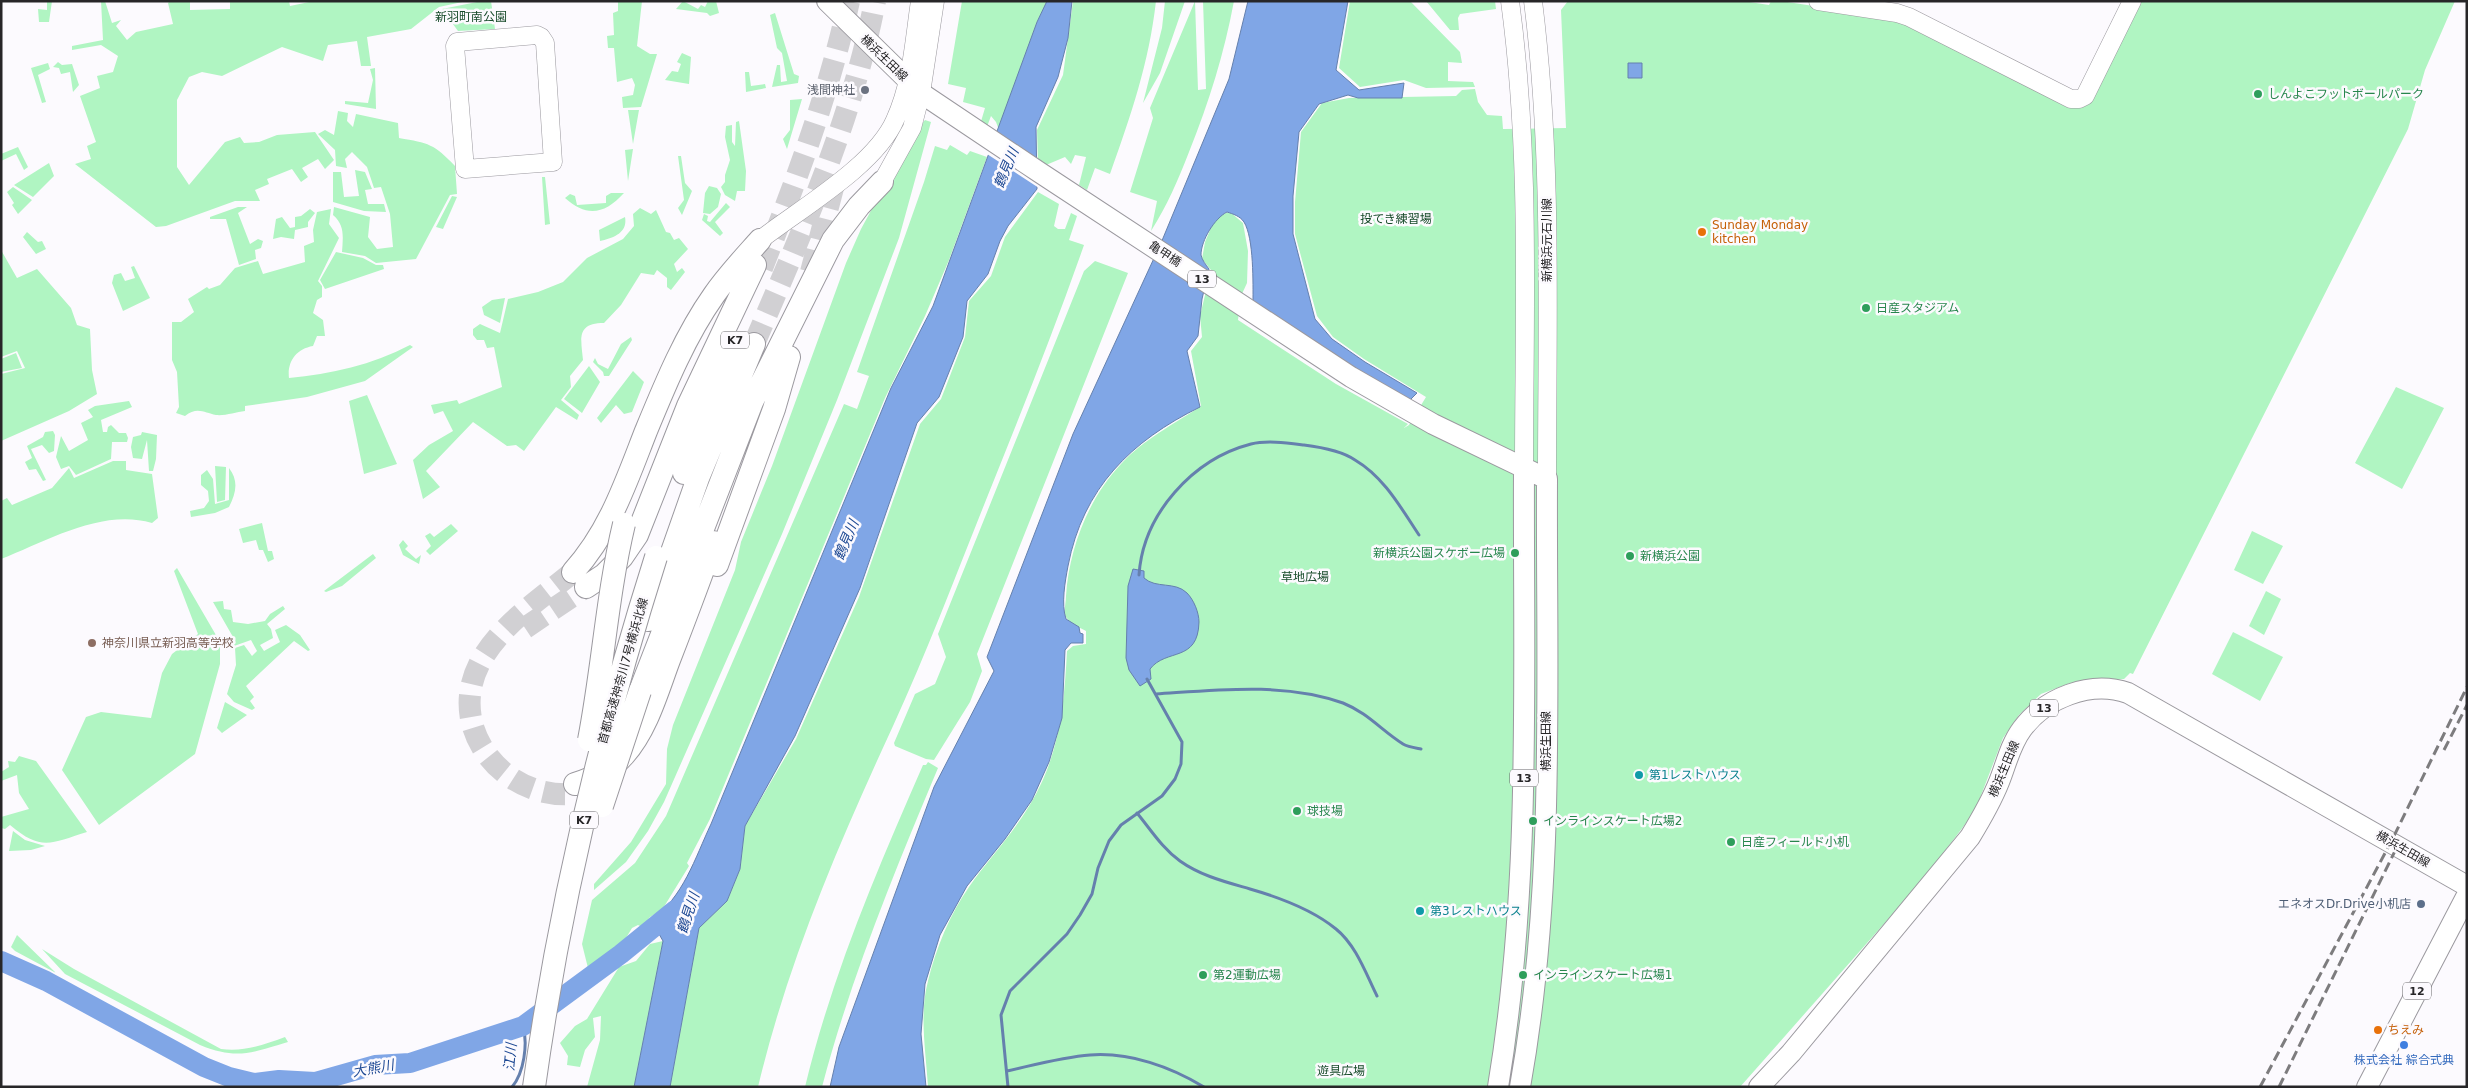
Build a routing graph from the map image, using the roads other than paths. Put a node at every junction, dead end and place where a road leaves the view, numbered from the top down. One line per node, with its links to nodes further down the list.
1 (827, 1): 8 (main road, 横浜生田線 / 13)
2 (920, 1): 8 (street)
3 (935, 1): 8 (street)
4 (1510, 1): 17 (street, 新横浜元石川線)
5 (1533, 1): 18 (street, 新横浜元石川線)
6 (1818, 1): 7 (street)
7 (2132, 1)
8 (914, 87): 9 (main road, 横浜生田線 / 13); 11 (street); 12 (street)
9 (945, 108): 17 (main road, 亀甲橋 / 13)
10 (466, 169): 10 (street)
11 (882, 182): 14 (highway)
12 (760, 240): 13 (highway)
13 (694, 328): 22 (highway, bridge); 22 (highway, 首都高速神奈川7号横浜北線 / K7, bridge)
14 (787, 332): 16 (highway); 19 (highway)
15 (754, 344): 19 (highway, 首都高速神奈川7号横浜北線 / K7)
16 (789, 357)
17 (1524, 469): 18 (main road, 13); 25 (main road, 横浜生田線 / 13)
18 (1547, 479): 26 (main road, 横浜生田線 / 13)
19 (634, 689): 22 (highway, bridge)
20 (2467, 886): 27 (main road, 横浜生田線 / 13)
21 (2467, 895): 28 (main road, 12)
22 (552, 988): 23 (highway, 首都高速神奈川7号横浜北線 / K7, bridge); 24 (highway, 首都高速神奈川7号横浜北線 / K7)
23 (534, 1087)
24 (540, 1087)
25 (1498, 1087)
26 (1520, 1087)
27 (1759, 1087)
28 (2367, 1087)

